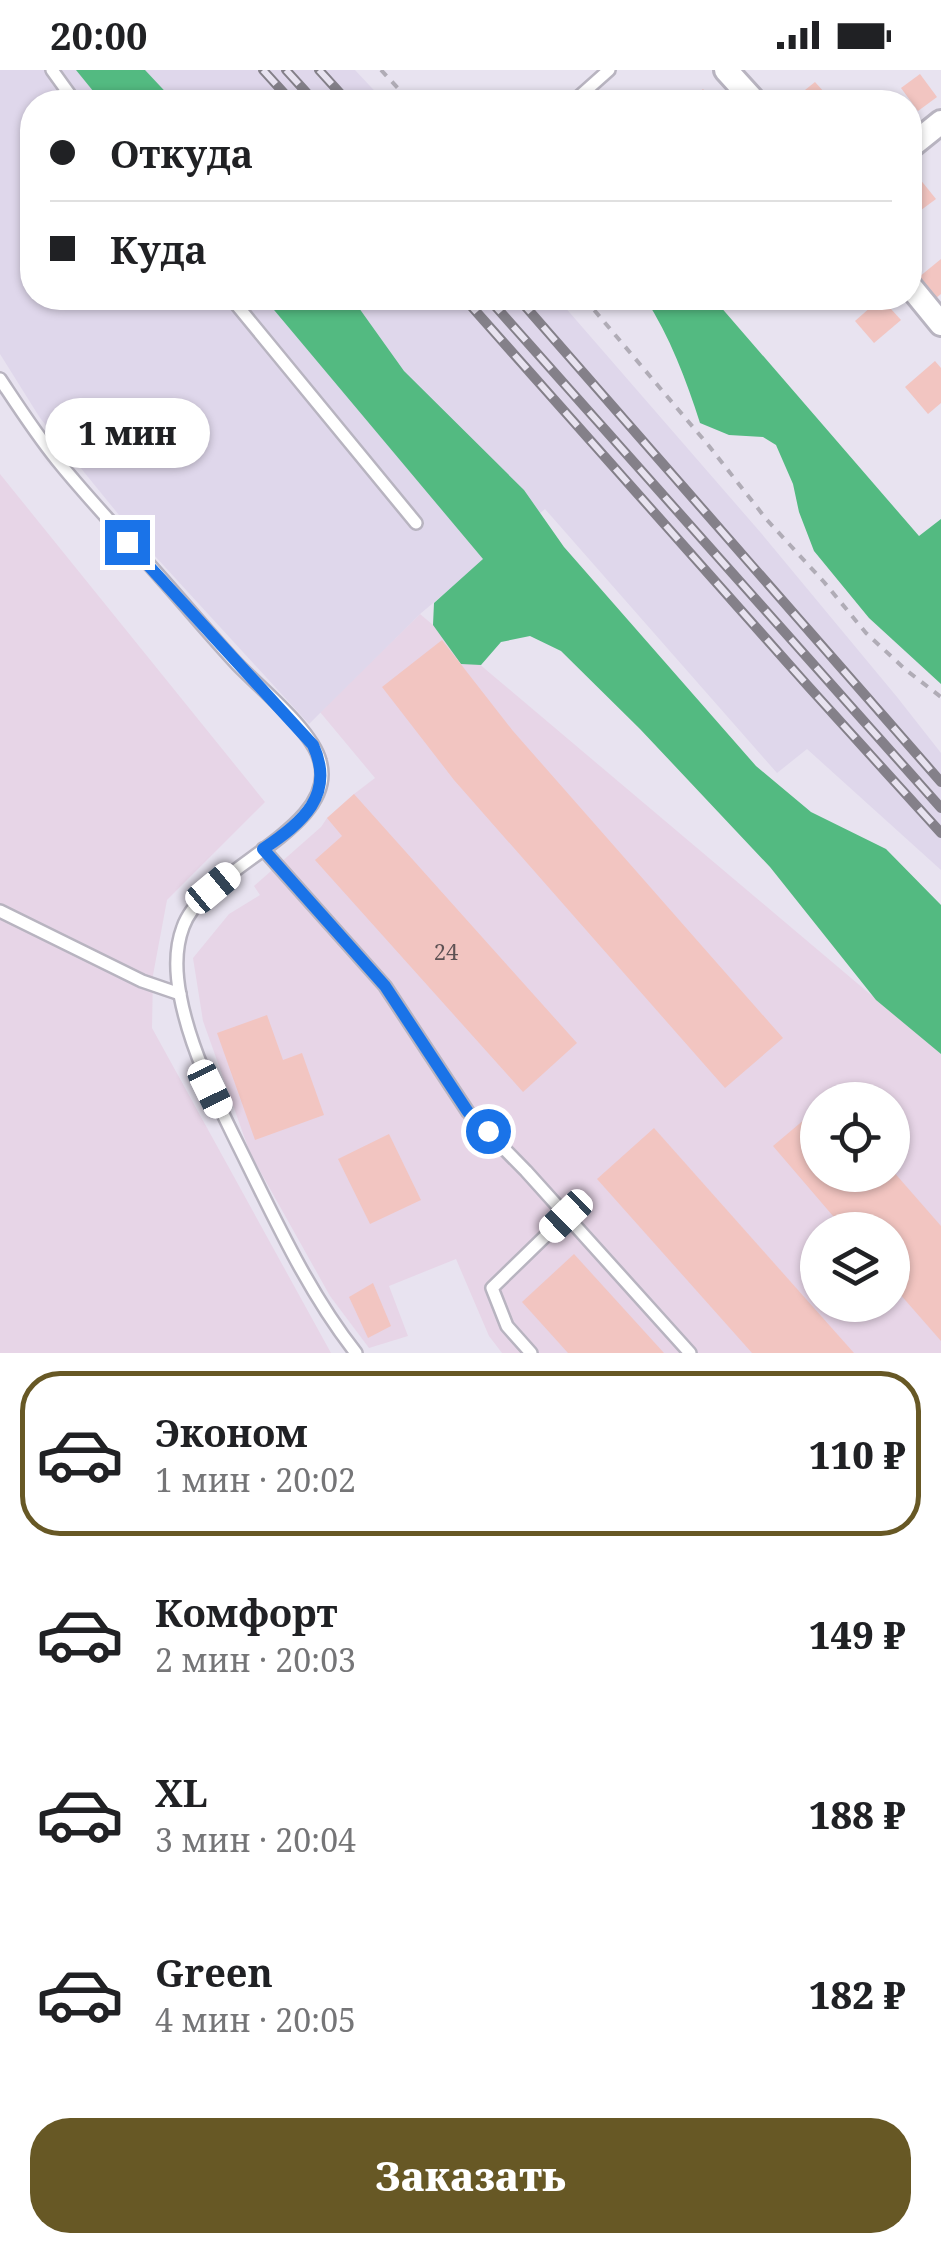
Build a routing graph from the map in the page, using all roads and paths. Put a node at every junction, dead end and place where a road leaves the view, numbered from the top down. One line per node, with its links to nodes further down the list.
1 (381, 70): 4 (path)
2 (608, 70): 5 (lane)
3 (726, 70): 6 (street)
4 (400, 90)
5 (587, 90)
6 (744, 90)
7 (922, 301): 10 (street)
8 (241, 310): 12 (lane)
9 (594, 310): 13 (path)
10 (941, 324)
11 (0, 379): 14 (lane)
12 (416, 523)
13 (941, 697)
14 (263, 849): 16 (lane); 17 (lane)
15 (0, 912): 16 (lane)
16 (180, 994): 18 (lane)
17 (566, 1216): 19 (lane); 20 (lane)
18 (356, 1353)
19 (531, 1353)
20 (690, 1353)

